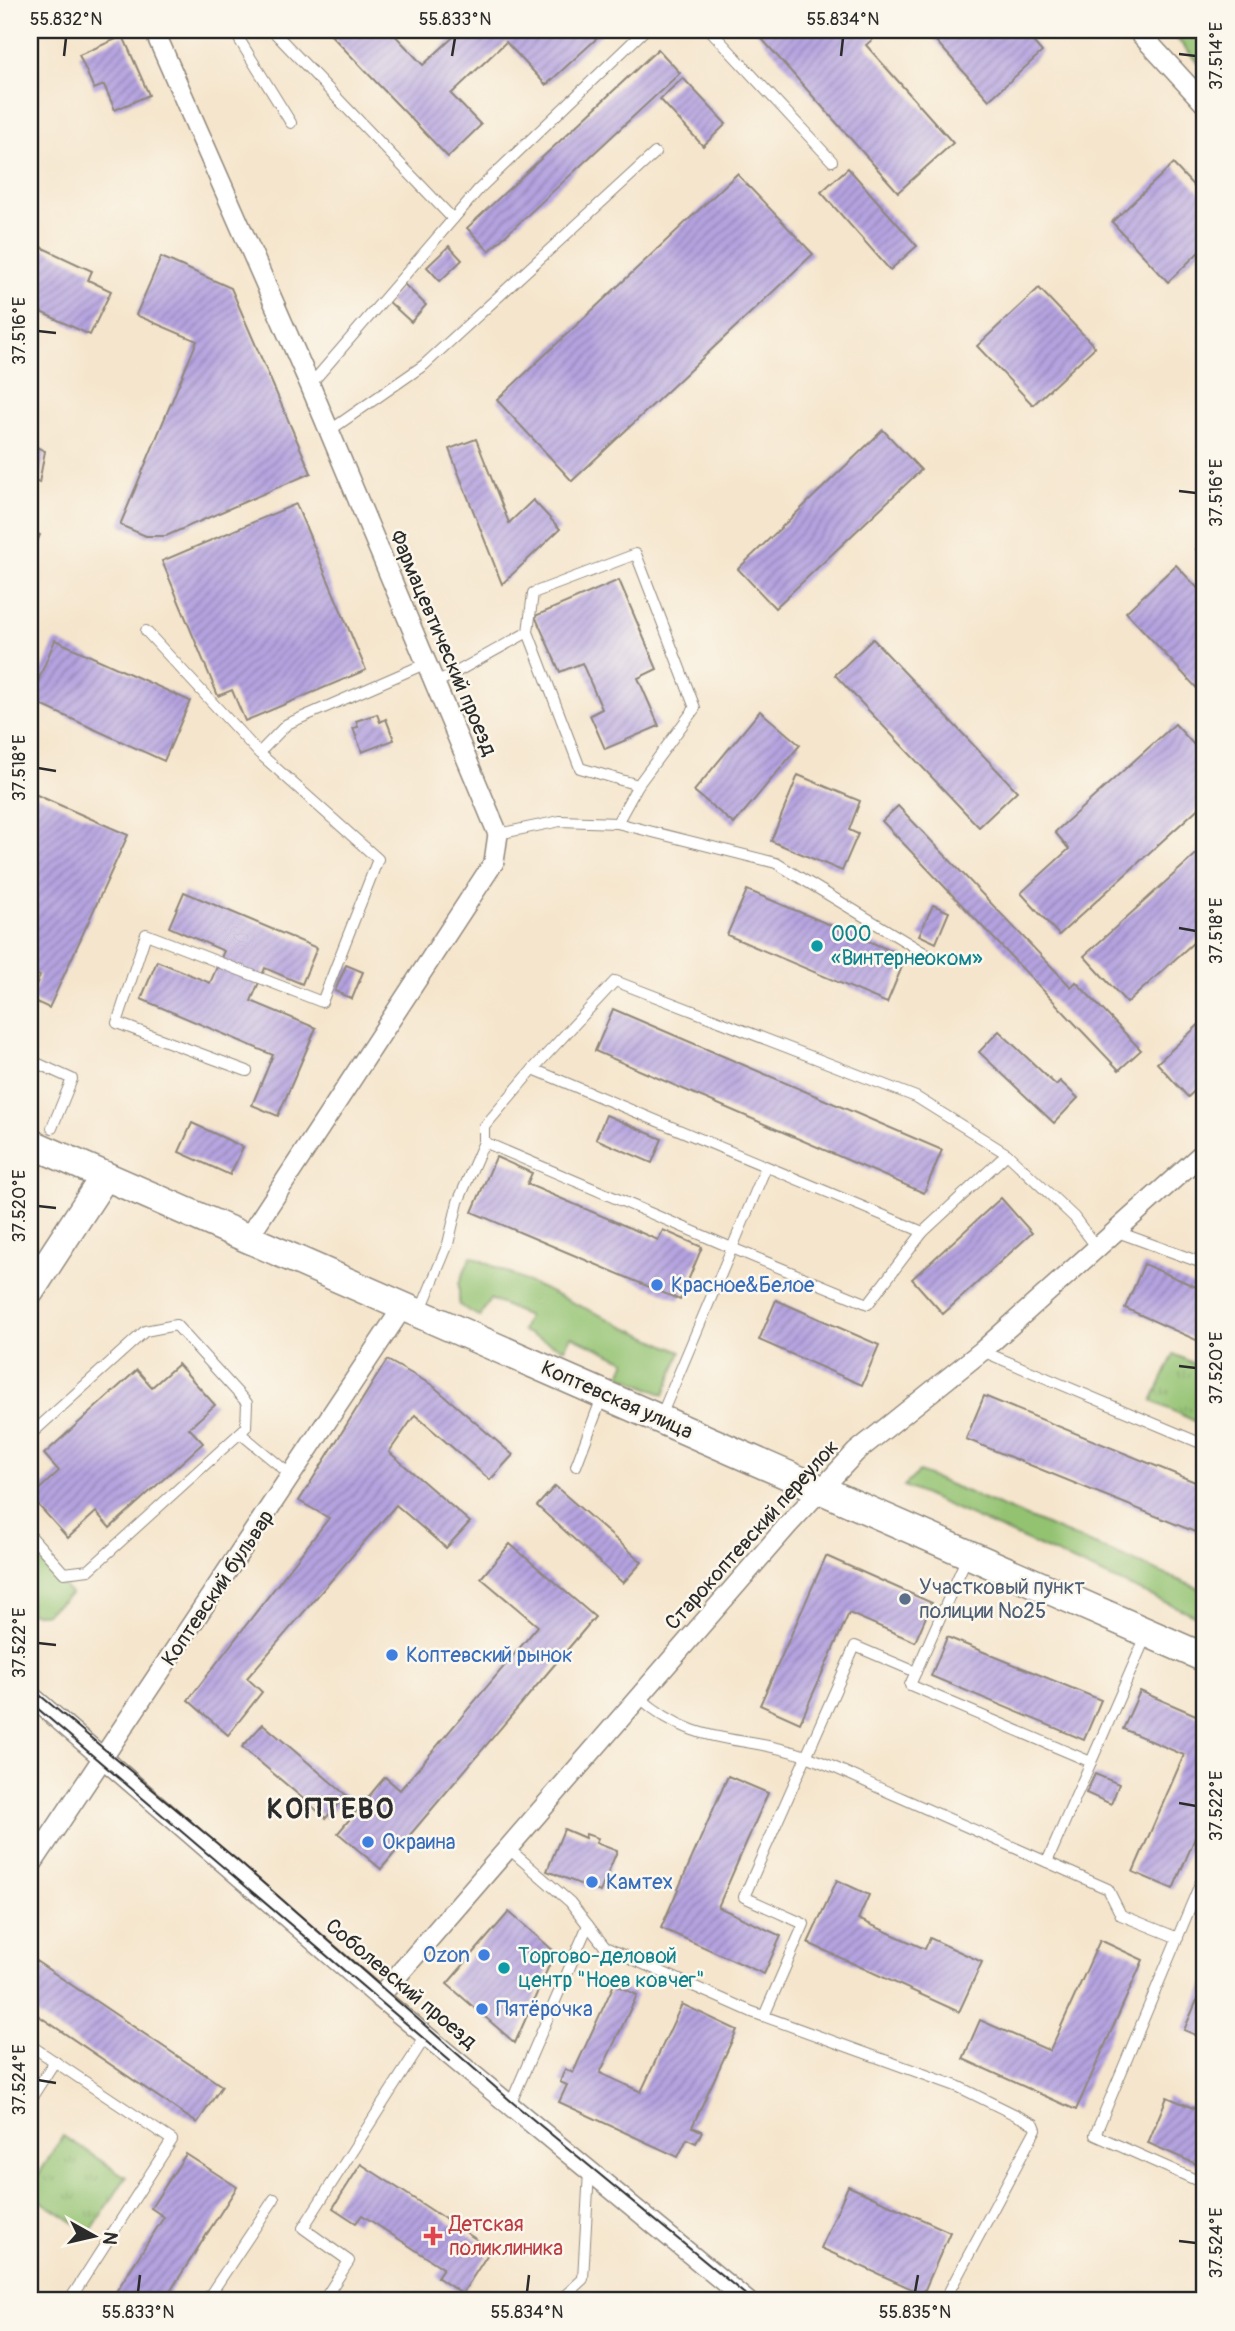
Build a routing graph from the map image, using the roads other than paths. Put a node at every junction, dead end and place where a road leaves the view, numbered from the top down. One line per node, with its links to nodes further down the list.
1 (154, 30): 12 (street, Фармацевтический проезд)
2 (242, 30): 8 (lane)
3 (272, 30): 11 (lane)
4 (645, 30): 11 (lane)
5 (710, 30): 10 (lane)
6 (1137, 30): 7 (street)
7 (1205, 104)
8 (291, 123)
9 (655, 153): 13 (lane)
10 (832, 161)
11 (453, 219): 12 (lane)
12 (310, 385): 13 (street, Фармацевтический проезд)
13 (329, 431): 16 (street, Фармацевтический проезд)
14 (146, 631): 18 (lane)
15 (528, 632): 17 (lane); 19 (lane); 19 (lane)
16 (428, 663): 17 (street, Фармацевтический проезд); 18 (lane)
17 (435, 684): 21 (street, Фармацевтический проезд)
18 (259, 753): 25 (lane)
19 (638, 785): 20 (lane)
20 (617, 822): 21 (lane); 22 (lane)
21 (498, 834): 34 (street)
22 (931, 957)
23 (30, 1060): 26 (lane)
24 (533, 1069): 27 (lane); 29 (lane); 30 (lane)
25 (247, 1071)
26 (41, 1135): 31 (street, Коптевская улица)
27 (484, 1142): 35 (lane); 39 (lane)
28 (1205, 1150): 32 (street, Старокоптевский переулок)
29 (1007, 1154): 33 (lane); 36 (lane)
30 (766, 1167): 33 (lane); 35 (lane)
31 (105, 1176): 34 (street, Коптевская улица); 38 (street)
32 (1115, 1231): 36 (street, Старокоптевский переулок); 37 (lane)
33 (923, 1232): 35 (lane)
34 (247, 1239): 39 (street, Коптевская улица)
35 (732, 1248): 42 (lane)
36 (1097, 1248): 40 (street, Старокоптевский переулок)
37 (1205, 1264)
38 (30, 1291)
39 (411, 1310): 41 (street, Коптевская улица); 47 (street, Коптевский бульвар)
40 (982, 1351): 45 (lane); 48 (street, Старокоптевский переулок)
41 (603, 1394): 42 (street, Коптевская улица); 46 (lane)
42 (659, 1419): 48 (street, Коптевская улица)
43 (240, 1433): 44 (lane); 47 (lane); 49 (lane)
44 (30, 1435)
45 (1205, 1445)
46 (576, 1465)
47 (292, 1476): 57 (street, Коптевский бульвар)
48 (822, 1489): 50 (street, Коптевская улица); 55 (street, Старокоптевский переулок)
49 (30, 1535)
50 (969, 1553): 51 (street, Коптевская улица); 53 (lane)
51 (1147, 1632): 52 (street, Коптевская улица); 58 (lane)
52 (1205, 1658)
53 (916, 1672): 56 (lane); 58 (lane)
54 (30, 1695): 57 (street, Соболевский проезд)
55 (639, 1697): 56 (lane); 59 (street, Старокоптевский переулок)
56 (806, 1756): 60 (lane); 66 (lane)
57 (104, 1757): 61 (street, Коптевский бульвар); 65 (street, Соболевский проезд)
58 (1091, 1762): 60 (lane)
59 (508, 1848): 63 (lane); 65 (street, Старокоптевский переулок)
60 (1047, 1863): 64 (lane)
61 (30, 1867)
62 (1205, 1872): 64 (lane)
63 (588, 1926): 66 (lane); 71 (lane)
64 (1178, 1938): 73 (lane)
65 (380, 1997): 67 (street, Соболевский проезд)
66 (764, 2016): 80 (lane)
67 (426, 2036): 71 (street, Соболевский проезд); 77 (lane)
68 (30, 2045): 69 (lane)
69 (55, 2061): 70 (lane); 75 (lane)
70 (30, 2100)
71 (510, 2105): 72 (street, Соболевский проезд)
72 (589, 2171): 78 (lane); 79 (street, Соболевский проезд)
73 (1205, 2184)
74 (274, 2199): 76 (lane)
75 (69, 2301)
76 (206, 2301)
77 (323, 2301)
78 (559, 2301)
79 (747, 2301)
80 (944, 2301)

